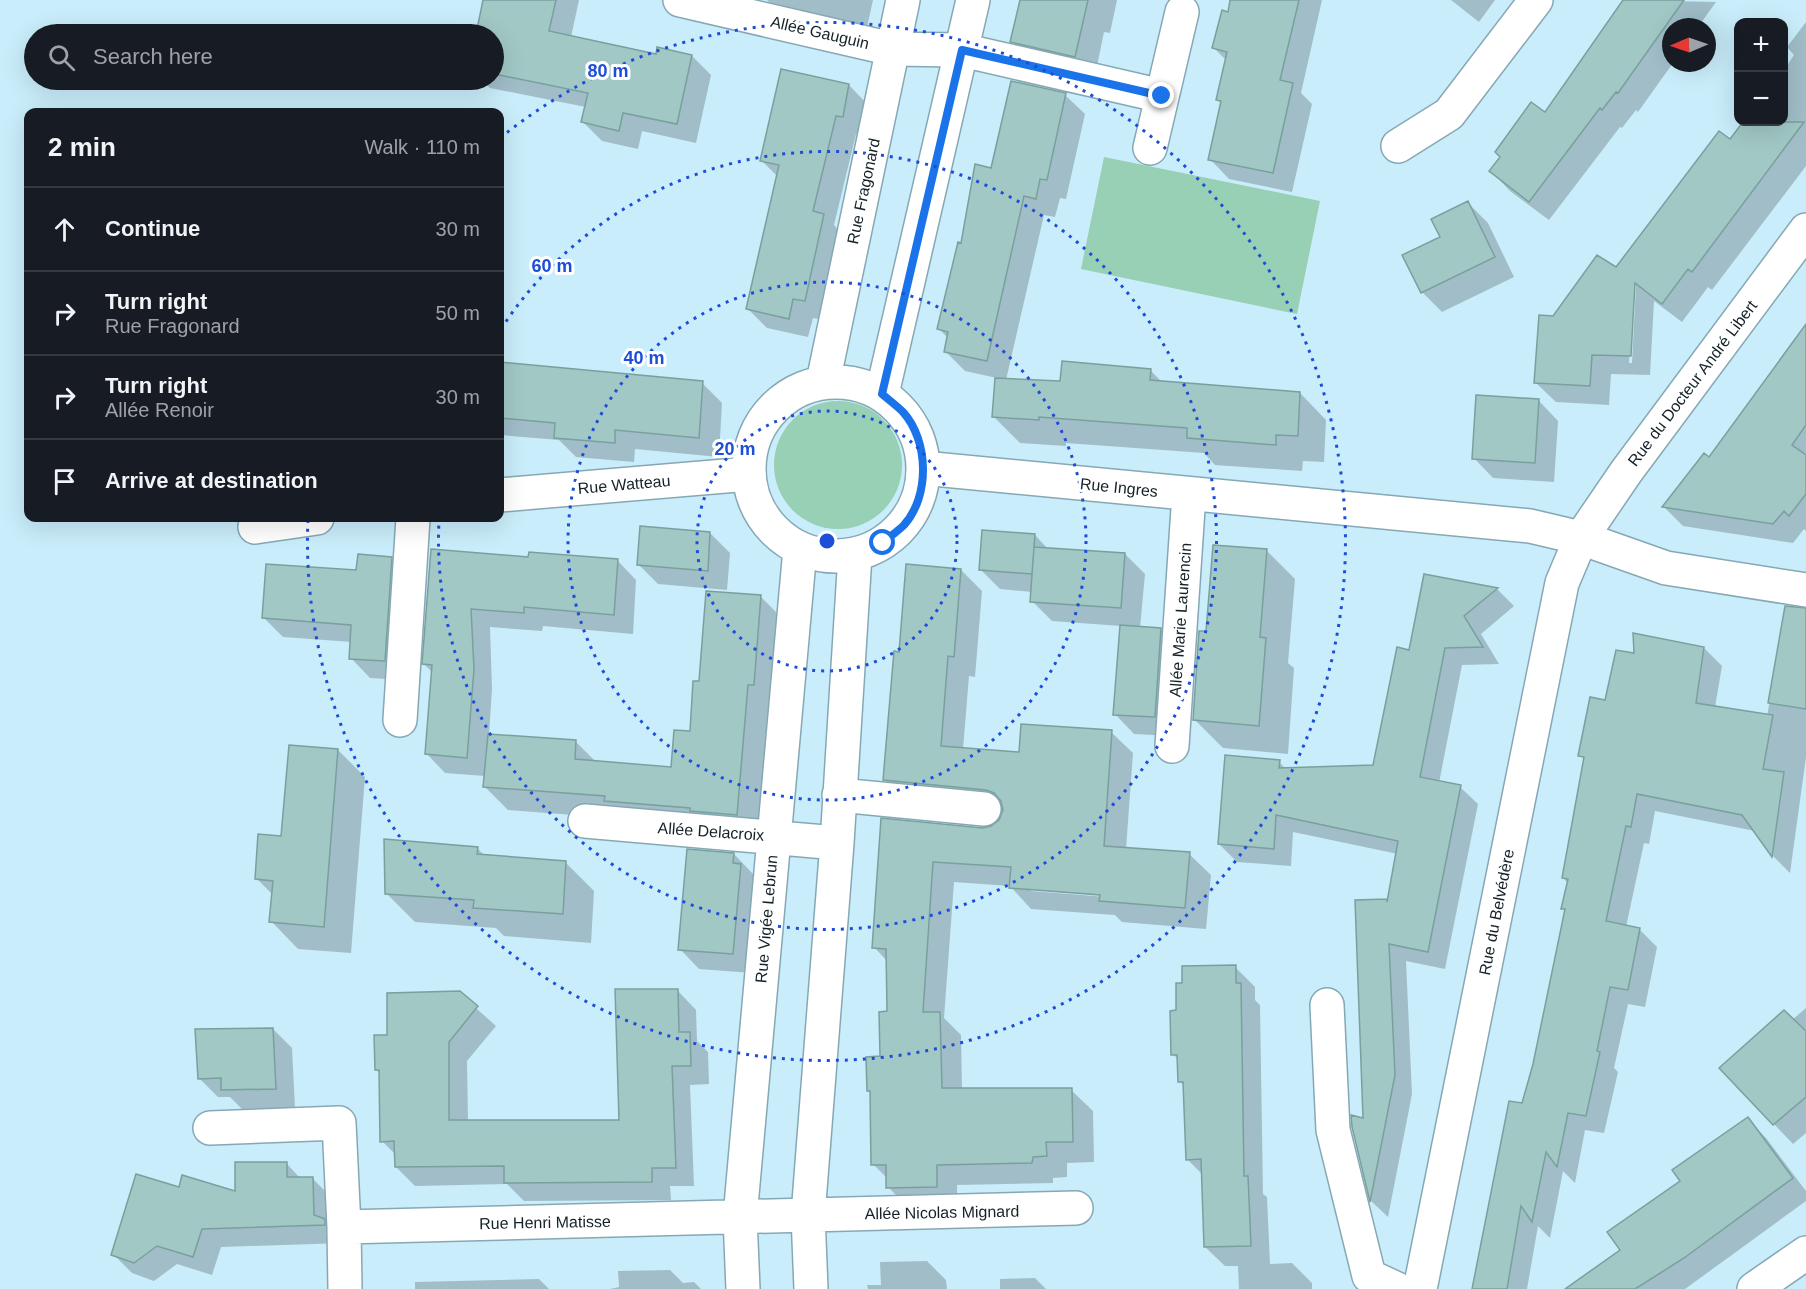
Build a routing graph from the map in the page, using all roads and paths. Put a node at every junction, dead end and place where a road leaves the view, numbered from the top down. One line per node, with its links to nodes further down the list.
1 (680, 0): 6 (street, Allée Gauguin)
2 (903, 0): 6 (street, Rue Fragonard)
3 (973, 0): 7 (street)
4 (1536, 0): 9 (street)
5 (1182, 12): 8 (street)
6 (892, 49): 7 (street, Allée Gauguin); 12 (street, Rue Fragonard)
7 (962, 50): 8 (street, Allée Gauguin); 13 (street)
8 (1162, 96): 10 (street)
9 (1398, 146)
10 (1150, 148)
11 (1806, 230): 21 (street, Rue du Docteur André Libert)
12 (823, 382): 13 (street); 15 (street)
13 (882, 394): 14 (street)
14 (923, 468): 16 (street, Rue Ingres); 23 (street)
15 (749, 474): 17 (street, Rue Watteau); 22 (street)
16 (1189, 494): 21 (street, Rue Ingres); 26 (street, Allée Marie Laurencin)
17 (504, 495)
18 (289, 522): 20 (street)
19 (413, 522): 25 (street)
20 (255, 527)
21 (1581, 538): 24 (street, Rue Ingres); 43 (street, Rue du Belvédère)
22 (800, 549): 23 (street); 30 (street, Rue Vigée Lebrun)
23 (855, 555): 27 (street)
24 (1806, 590)
25 (400, 720)
26 (1172, 746)
27 (839, 795): 28 (street); 31 (street)
28 (984, 809)
29 (585, 821): 30 (street, Allée Delacroix)
30 (773, 836): 31 (street, Allée Delacroix); 36 (street, Rue Vigée Lebrun)
31 (837, 843): 35 (street)
32 (1327, 1005): 42 (street)
33 (210, 1128): 37 (street)
34 (1076, 1208): 35 (street, Allée Nicolas Mignard)
35 (808, 1215): 36 (street, Rue Henri Matisse); 41 (street)
36 (740, 1217): 37 (street, Rue Henri Matisse); 40 (street, Rue Vigée Lebrun)
37 (344, 1227): 39 (street)
38 (1806, 1253): 44 (street)
39 (345, 1289)
40 (743, 1289)
41 (811, 1289)
42 (1396, 1289)
43 (1420, 1289)
44 (1754, 1289)

